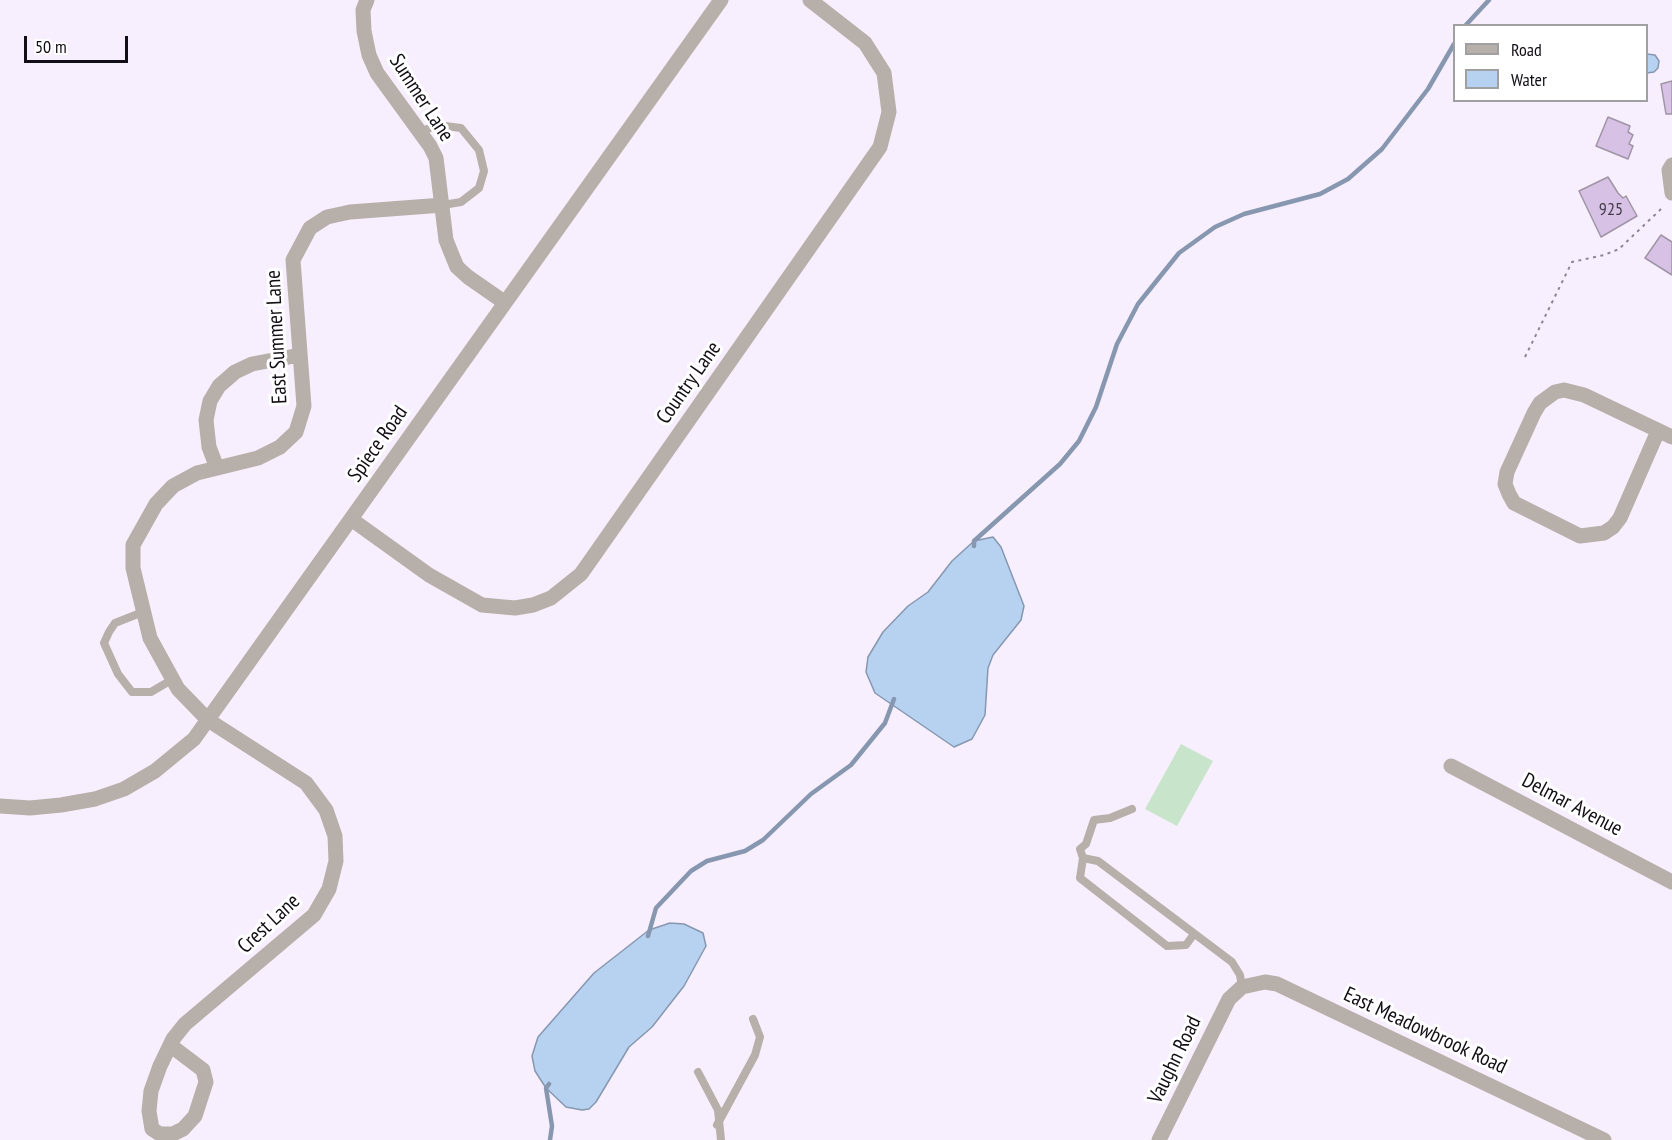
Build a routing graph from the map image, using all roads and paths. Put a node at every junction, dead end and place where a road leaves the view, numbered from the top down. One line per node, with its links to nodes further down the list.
1 (367, 0): 4 (street, Summer Lane)
2 (721, 0): 9 (street, Spiece Road)
3 (810, 0): 14 (street, Country Lane)
4 (420, 132): 7 (street, Summer Lane); 7 (lane)
5 (1672, 165): 6 (street)
6 (1672, 193)
7 (443, 205): 9 (street, Summer Lane); 10 (street, East Summer Lane)
8 (1661, 210): 11 (path)
9 (504, 302): 14 (street, Spiece Road)
10 (300, 355): 13 (street, East Summer Lane); 13 (street)
11 (1525, 357)
12 (1665, 434): 12 (street)
13 (217, 468): 15 (street, East Summer Lane)
14 (351, 519): 17 (street, Spiece Road)
15 (143, 612): 16 (street, East Summer Lane); 16 (lane)
16 (173, 679): 17 (street, East Summer Lane)
17 (208, 720): 19 (street, Spiece Road); 26 (street, Crest Lane)
18 (1452, 765): 22 (street, Delmar Avenue)
19 (0, 806)
20 (1132, 809): 21 (lane)
21 (1083, 858): 23 (lane); 23 (lane)
22 (1672, 882)
23 (1194, 934): 24 (lane)
24 (1242, 987): 30 (street, Vaughn Road); 31 (street, East Meadowbrook Road)
25 (753, 1019): 28 (lane)
26 (170, 1045): 26 (street, Crest Lane)
27 (698, 1072): 28 (lane)
28 (717, 1125): 29 (lane)
29 (720, 1140)
30 (1159, 1140)
31 (1604, 1140)

